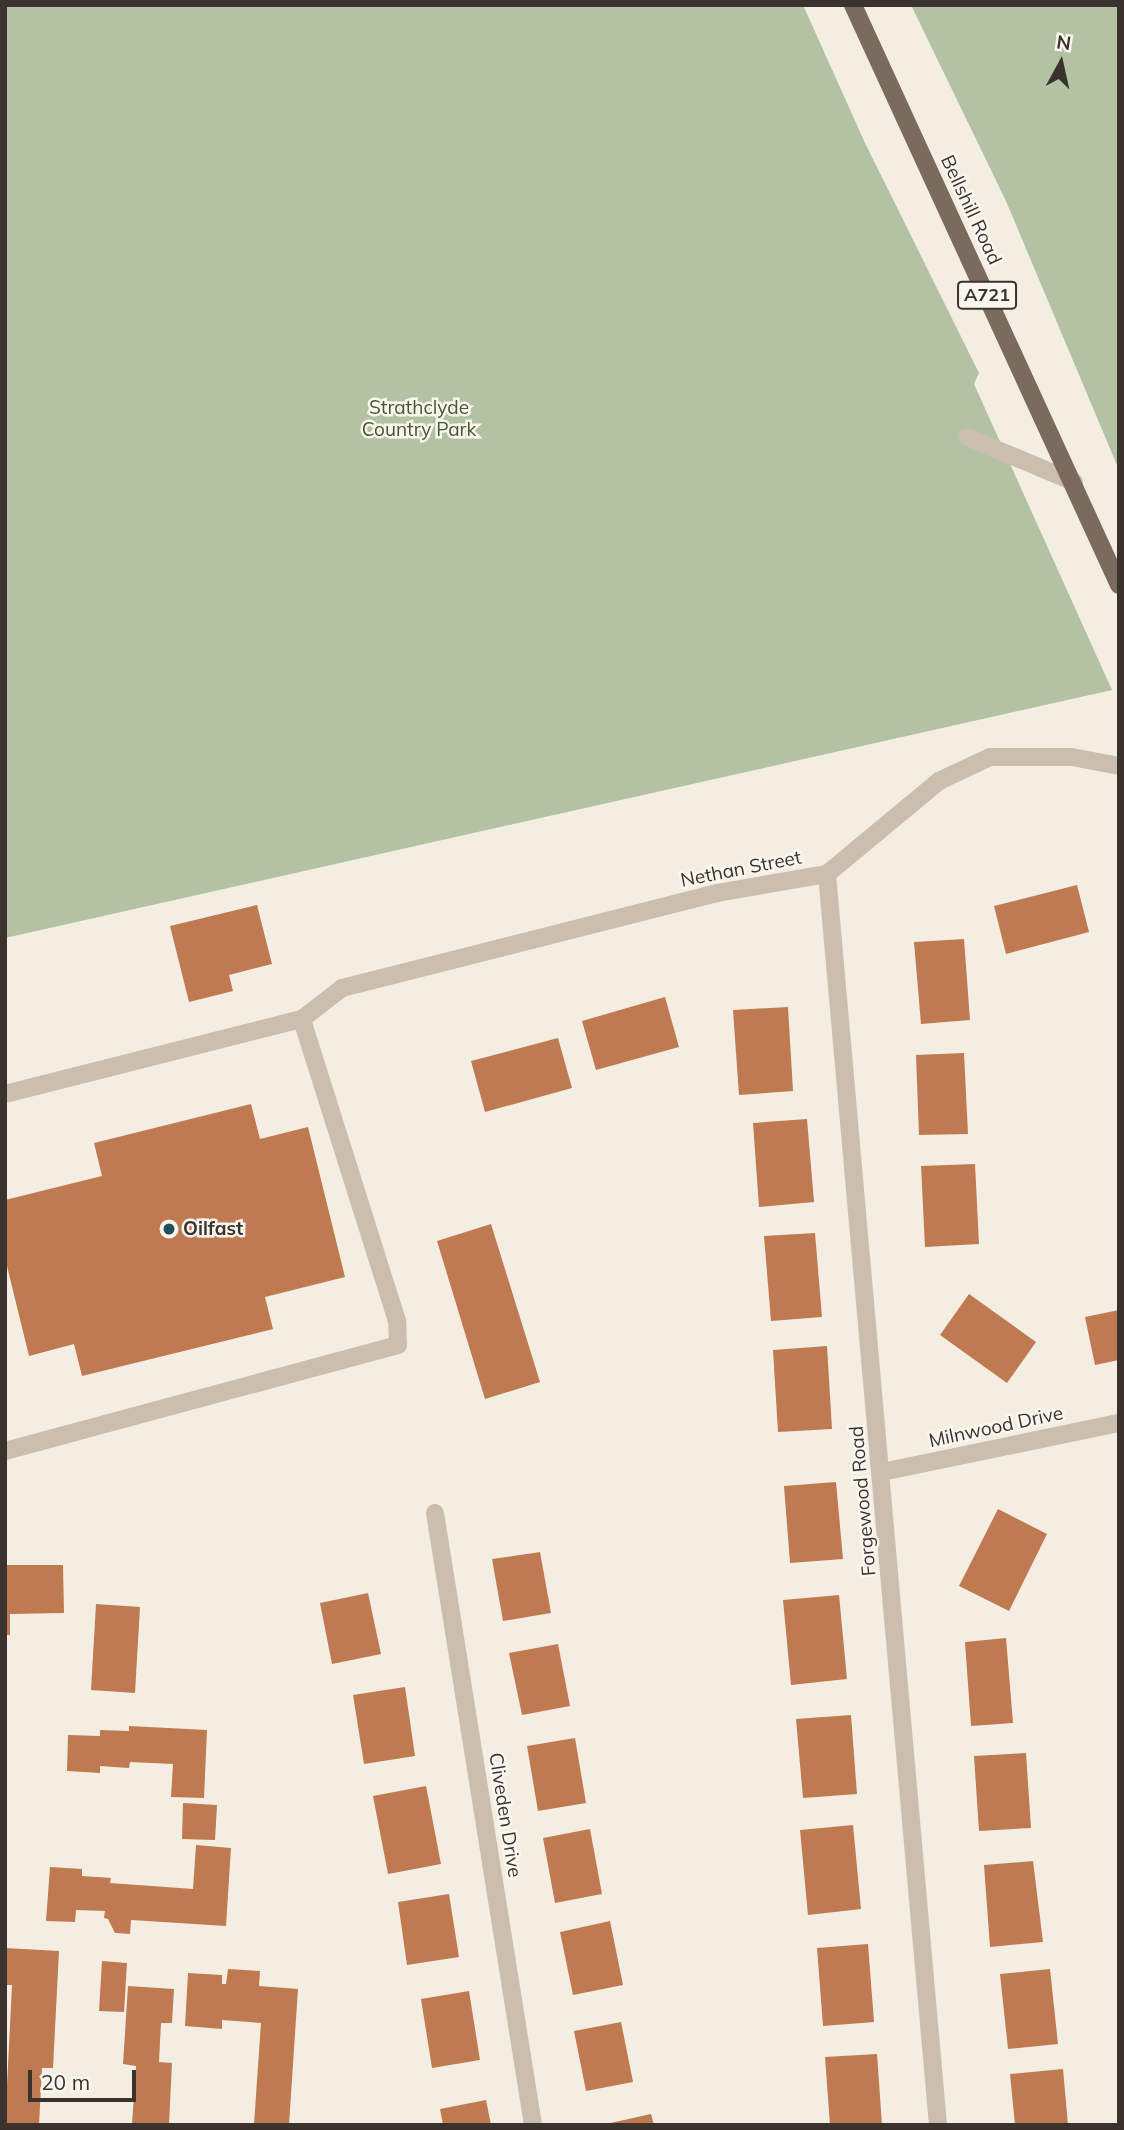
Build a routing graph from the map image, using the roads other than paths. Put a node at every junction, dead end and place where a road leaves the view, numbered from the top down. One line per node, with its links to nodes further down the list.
1 (853, 5): 3 (main road, Bellshill Road / A721)
2 (967, 437): 3 (street)
3 (1074, 482): 4 (main road, Bellshill Road / A721)
4 (1119, 585)
5 (1119, 766): 6 (street, Nethan Street)
6 (827, 874): 7 (street, Nethan Street); 11 (street, Forgewood Road)
7 (302, 1019): 8 (street); 10 (street)
8 (5, 1094)
9 (1119, 1423): 11 (street, Milnwood Drive)
10 (5, 1451)
11 (882, 1472): 14 (street, Forgewood Road)
12 (435, 1513): 13 (street, Cliveden Drive)
13 (533, 2125)
14 (938, 2125)

